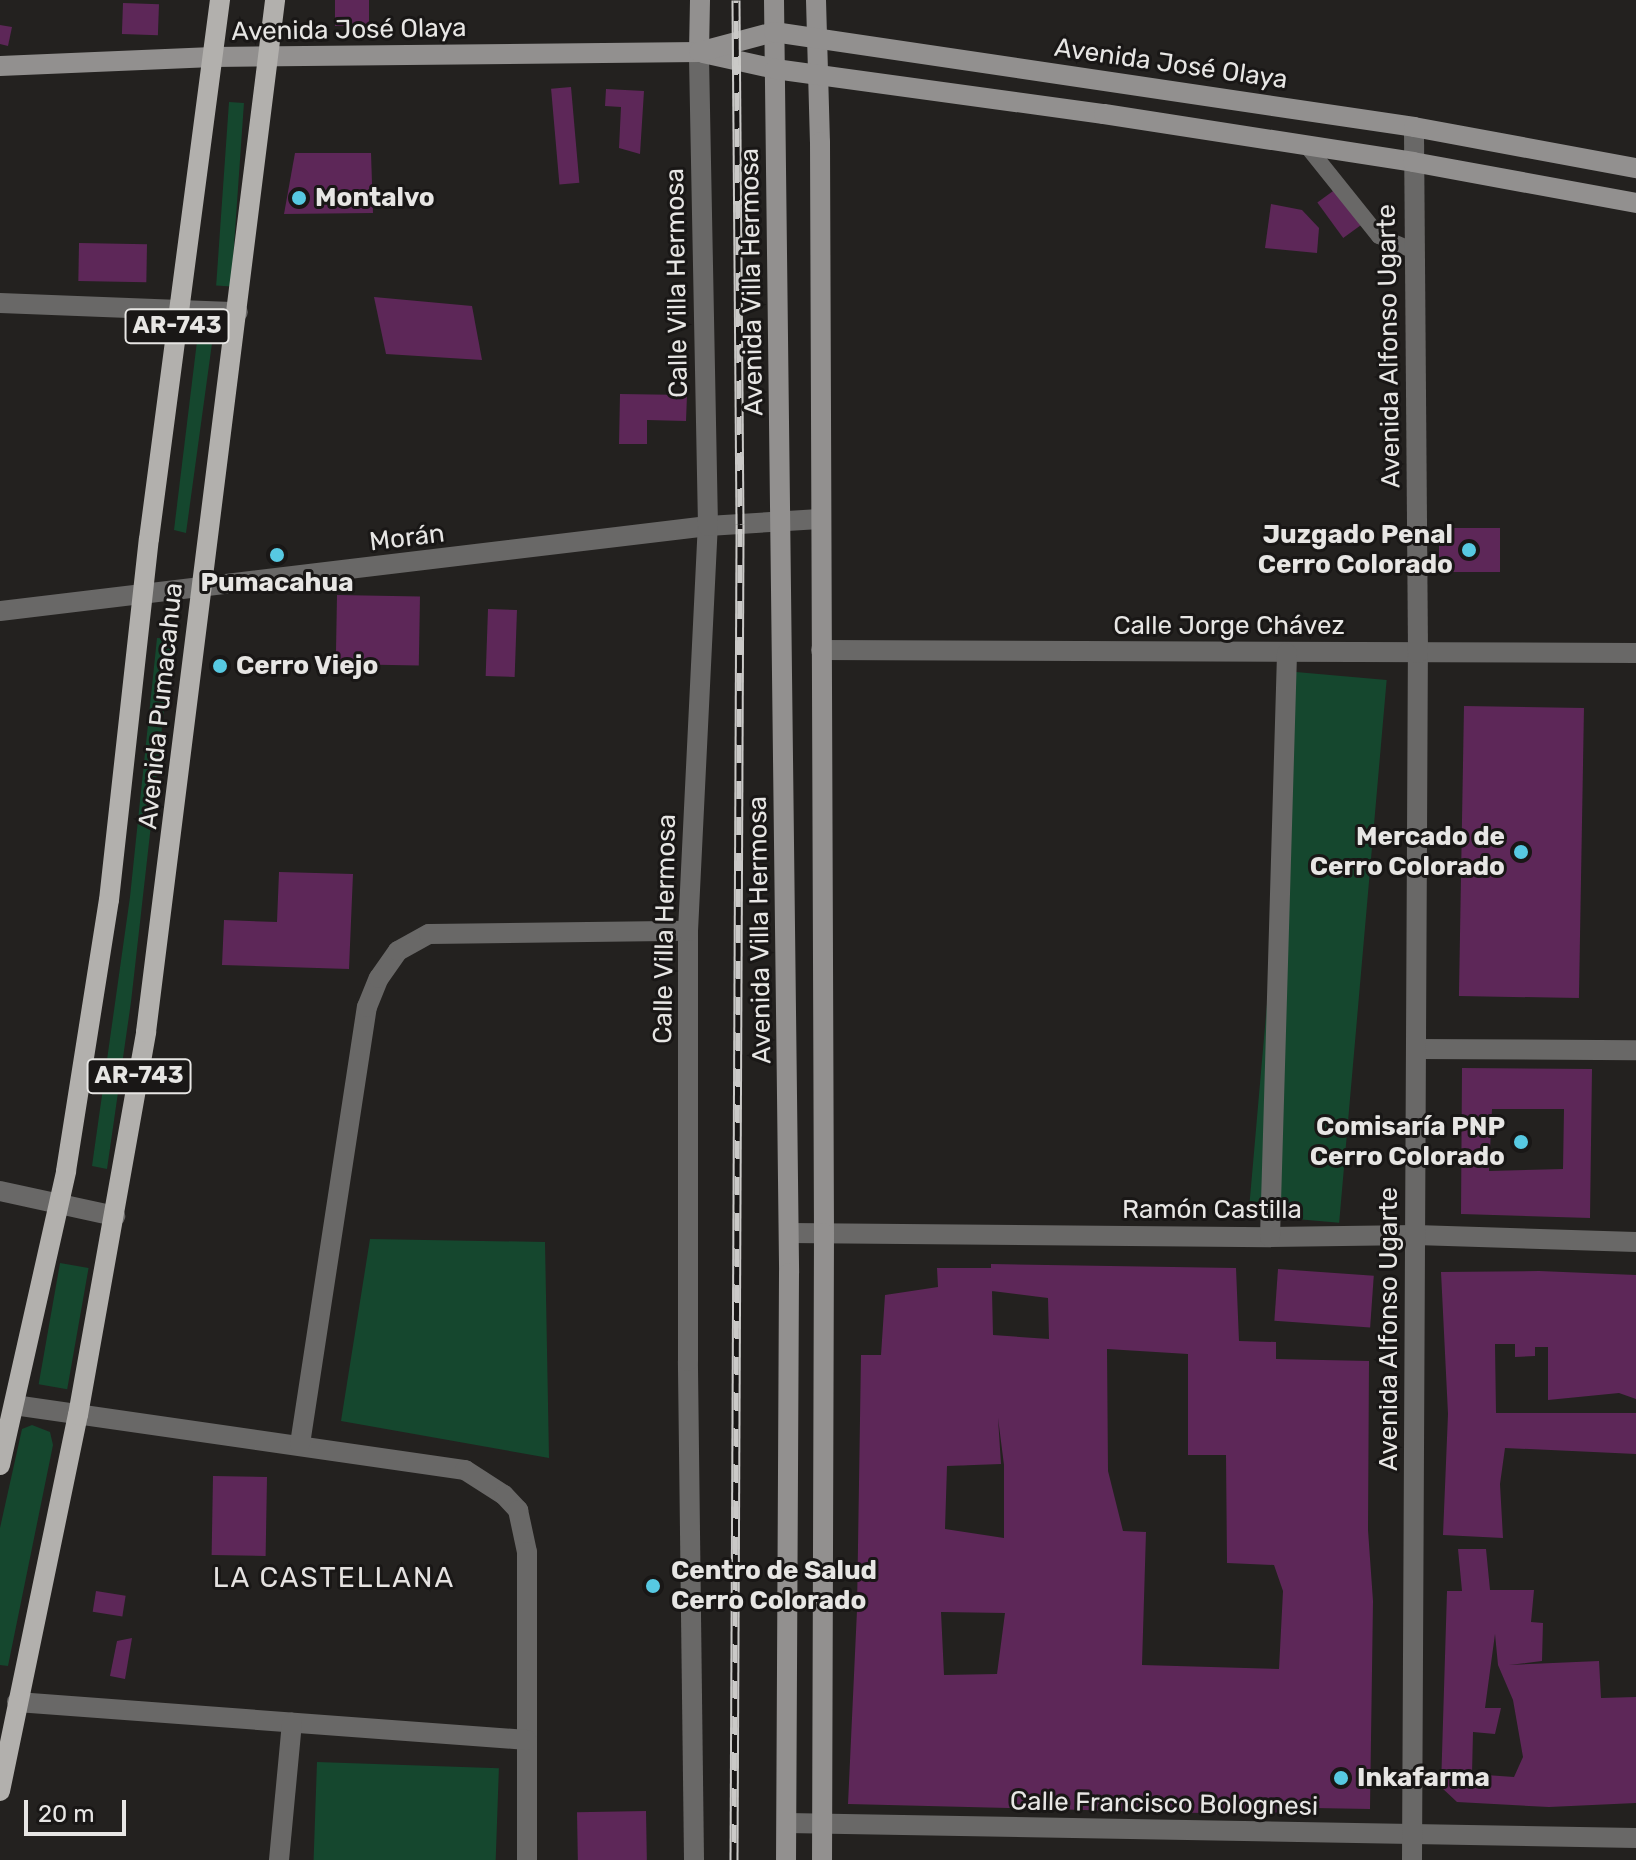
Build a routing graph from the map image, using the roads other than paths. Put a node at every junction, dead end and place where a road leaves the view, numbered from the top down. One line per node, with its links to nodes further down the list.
1 (220, 0): 10 (main road, Avenida Pumacahua / AR-743)
2 (275, 0): 11 (main road, Avenida Pumacahua / AR-743)
3 (700, 0): 8 (main road, Calle Villa Hermosa)
4 (774, 0): 6 (main road, Avenida Villa Hermosa)
5 (816, 0): 7 (main road)
6 (774, 32): 7 (main road, Avenida José Olaya); 8 (main road, Avenida José Olaya); 13 (main road, Avenida Villa Hermosa)
7 (816, 38): 9 (main road, Avenida José Olaya); 14 (main road)
8 (699, 52): 11 (main road, Avenida José Olaya); 13 (main road, Avenida José Olaya); 31 (street, Calle Villa Hermosa)
9 (938, 56): 15 (main road, Avenida José Olaya); 16 (main road)
10 (213, 57): 11 (main road, Avenida José Olaya); 12 (main road, Avenida José Olaya); 27 (main road, Avenida Pumacahua / AR-743)
11 (268, 57): 28 (main road, Avenida Pumacahua / AR-743)
12 (0, 66)
13 (775, 69): 14 (main road, Avenida José Olaya); 30 (main road, Avenida Villa Hermosa)
14 (817, 73): 16 (main road, Avenida José Olaya); 29 (main road)
15 (1108, 81): 17 (main road, Avenida José Olaya); 18 (main road)
16 (932, 90): 18 (main road, Avenida José Olaya)
17 (1274, 105): 19 (main road, Avenida José Olaya); 20 (main road)
18 (1104, 114): 20 (main road, Avenida José Olaya)
19 (1414, 127): 22 (street, Avenida Alfonso Ugarte); 23 (main road, Avenida José Olaya)
20 (1269, 140): 21 (main road, Avenida José Olaya)
21 (1306, 145): 22 (main road, Avenida José Olaya); 25 (lane)
22 (1413, 162): 24 (main road, Avenida José Olaya); 25 (street, Avenida Alfonso Ugarte)
23 (1636, 168)
24 (1636, 203)
25 (1414, 251): 37 (street, Avenida Alfonso Ugarte)
26 (0, 303): 27 (street)
27 (180, 309): 28 (street); 33 (main road, Avenida Pumacahua / AR-743)
28 (238, 312): 32 (main road, Avenida Pumacahua / AR-743)
29 (820, 519): 30 (street, Morán); 35 (main road)
30 (781, 522): 31 (street, Morán); 45 (main road, Avenida Villa Hermosa)
31 (708, 526): 32 (street, Morán); 39 (street, Calle Villa Hermosa)
32 (200, 589): 33 (street, Morán); 44 (main road, Avenida Pumacahua / AR-743)
33 (142, 594): 34 (street, Morán); 43 (main road, Avenida Pumacahua / AR-743)
34 (0, 611)
35 (821, 650): 36 (street, Calle Jorge Chávez); 46 (main road)
36 (1287, 653): 37 (street, Calle Jorge Chávez); 48 (street)
37 (1418, 653): 38 (street, Calle Jorge Chávez); 40 (street, Avenida Alfonso Ugarte)
38 (1636, 653)
39 (688, 931): 52 (street); 64 (street, Calle Villa Hermosa)
40 (1416, 1049): 41 (street); 47 (street, Avenida Alfonso Ugarte)
41 (1636, 1050)
42 (0, 1191): 43 (street)
43 (59, 1203): 44 (street); 50 (main road, Avenida Pumacahua / AR-743)
44 (115, 1216): 51 (main road, Avenida Pumacahua / AR-743)
45 (789, 1233): 46 (street, Ramón Castilla); 58 (main road, Avenida Villa Hermosa)
46 (824, 1233): 48 (street, Ramón Castilla); 59 (main road)
47 (1416, 1235): 48 (street, Ramón Castilla); 49 (street, Ramón Castilla); 60 (street, Avenida Alfonso Ugarte)
48 (1270, 1237)
49 (1636, 1242)
50 (14, 1405): 51 (street); 53 (main road, AR-743)
51 (78, 1415): 52 (street); 54 (main road, AR-743)
52 (300, 1444): 56 (street)
53 (0, 1465)
54 (17, 1702): 55 (street); 57 (main road, AR-743)
55 (292, 1723): 56 (street); 62 (street)
56 (527, 1740): 63 (street)
57 (0, 1791)
58 (787, 1823): 59 (street, Calle Francisco Bolognesi); 65 (main road, Avenida Villa Hermosa)
59 (822, 1824): 60 (street, Calle Francisco Bolognesi); 66 (main road)
60 (1411, 1834): 61 (street, Calle Francisco Bolognesi); 67 (street, Avenida Alfonso Ugarte)
61 (1636, 1838)
62 (279, 1860)
63 (527, 1860)
64 (694, 1860)
65 (786, 1860)
66 (822, 1860)
67 (1412, 1860)

